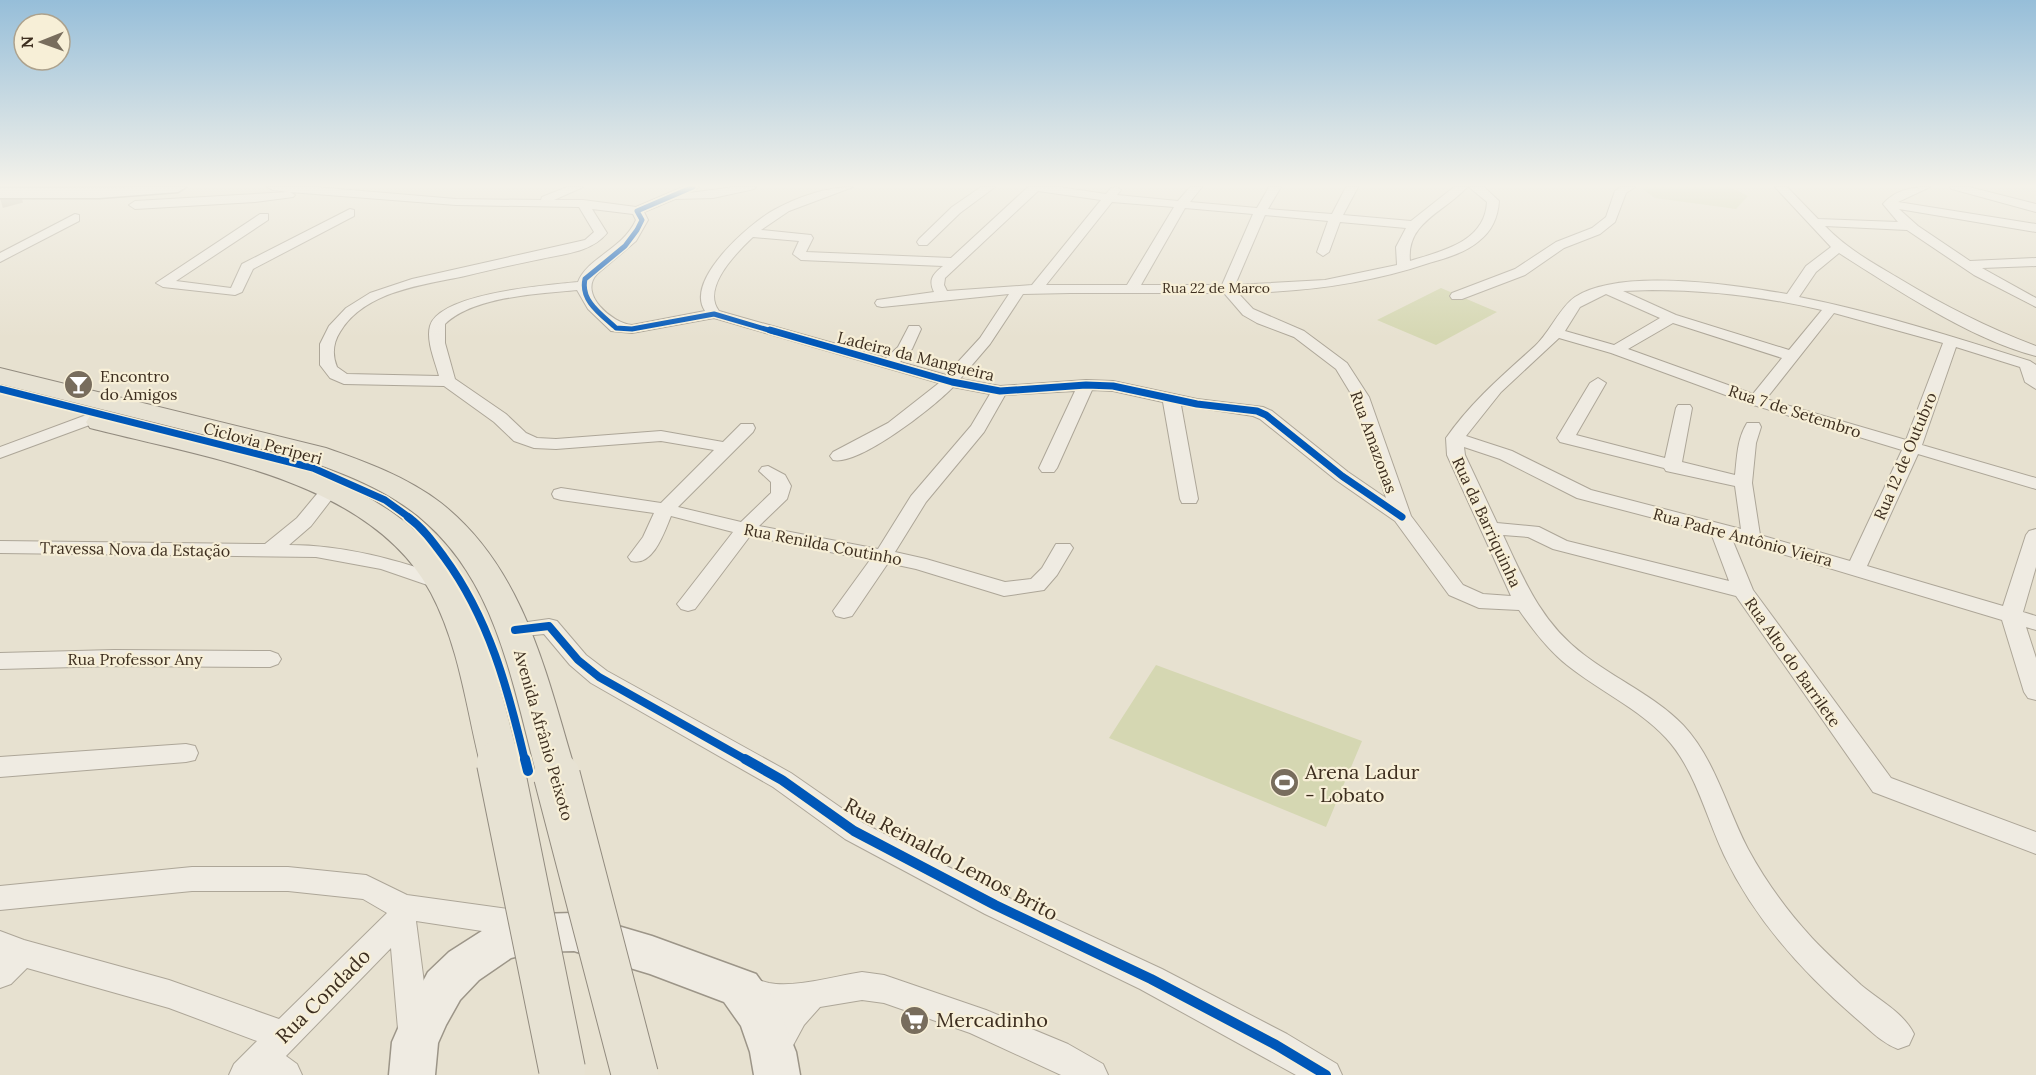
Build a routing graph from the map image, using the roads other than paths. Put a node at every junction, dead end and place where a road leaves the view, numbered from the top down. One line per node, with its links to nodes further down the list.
1 (39, 237): 22 (street)
2 (233, 237): 3 (street)
3 (304, 237)
4 (596, 237): 50 (street)
5 (632, 237): 27 (street)
6 (746, 237): 39 (street)
7 (797, 237): 23 (street)
8 (928, 237): 19 (street)
9 (980, 237): 23 (street)
10 (1077, 237): 30 (street)
11 (1162, 237): 28 (street)
12 (1249, 237): 31 (street)
13 (1328, 237): 21 (street)
14 (1407, 237): 26 (street)
15 (1475, 237): 26 (street, Rua 22 de Marco)
16 (1580, 237): 34 (street)
17 (1829, 237): 20 (street)
18 (1925, 237): 25 (street)
19 (923, 242)
20 (1838, 247): 35 (street); 41 (street)
21 (1323, 252)
22 (0, 258)
23 (952, 262): 33 (street)
24 (2036, 262): 25 (street)
25 (1969, 265): 37 (street)
26 (1404, 267): 31 (street, Rua 22 de Marco)
27 (583, 285): 39 (street); 50 (street)
28 (1132, 288): 30 (street, Rua 22 de Marco); 31 (street, Rua 22 de Marco)
29 (1019, 289): 30 (street, Rua 22 de Marco); 33 (street, Rua 22 de Marco); 51 (street)
30 (1036, 289)
31 (1227, 289): 77 (street, Rua Amazonas)
32 (1607, 289): 35 (street); 40 (street); 43 (street)
33 (942, 295): 36 (street, Rua 22 de Marco)
34 (1457, 296)
35 (1792, 297): 38 (street)
36 (882, 303)
37 (2036, 303)
38 (1832, 306): 44 (street); 47 (street)
39 (714, 314): 48 (street, Ladeira da Mangueira)
40 (1671, 318): 45 (street); 47 (street)
41 (1980, 328): 44 (street); 46 (street)
42 (914, 329): 48 (street)
43 (1556, 333): 45 (street, Rua 7 de Setembro); 63 (street)
44 (1955, 343): 53 (street); 65 (street, Rua 12 de Outubro)
45 (1616, 350): 58 (street, Rua 7 de Setembro)
46 (2036, 351)
47 (1792, 356): 58 (street)
48 (888, 365): 51 (street, Ladeira da Mangueira)
49 (0, 376): 96 (main road, Avenida Afrânio Peixoto)
50 (448, 381): 64 (street)
51 (952, 382): 55 (street, Ladeira da Mangueira); 67 (street)
52 (1598, 383): 68 (street)
53 (2036, 384)
54 (1086, 385): 55 (street, Ladeira da Mangueira); 57 (street, Ladeira da Mangueira); 69 (street)
55 (1000, 391): 86 (street)
56 (0, 398): 60 (main road)
57 (1171, 398): 75 (street); 77 (street, Ladeira da Mangueira)
58 (1756, 400): 65 (street, Rua 7 de Setembro)
59 (1684, 408): 68 (street)
60 (89, 419): 66 (street); 73 (main road)
61 (1753, 427): 71 (street)
62 (747, 428): 64 (street)
63 (1455, 438): 78 (street, Rua da Barriquinha); 80 (street, Rua Padre Antônio Vieira)
64 (727, 448): 76 (street)
65 (1912, 448): 72 (street, Rua 7 de Setembro); 88 (street, Rua 12 de Outubro)
66 (0, 453)
67 (839, 456)
68 (1672, 466): 71 (street)
69 (1048, 468)
70 (768, 471): 79 (street)
71 (1743, 483): 82 (street)
72 (2036, 484)
73 (332, 487): 85 (street); 89 (main road)
74 (561, 494): 76 (street, Rua Renilda Coutinho)
75 (1190, 499)
76 (665, 509): 79 (street, Rua Renilda Coutinho); 87 (street)
77 (1402, 517): 92 (street)
78 (1490, 528): 90 (street); 92 (street, Rua da Barriquinha)
79 (745, 529): 86 (street, Rua Renilda Coutinho); 91 (street)
80 (1719, 530): 82 (street, Rua Padre Antônio Vieira); 90 (street, Rua Alto do Barrilete)
81 (2036, 535): 94 (street)
82 (1751, 538): 88 (street, Rua Padre Antônio Vieira)
83 (0, 547): 85 (street, Travessa Nova da Estação)
84 (1063, 548): 86 (street, Rua Renilda Coutinho)
85 (270, 550): 89 (street, Travessa Nova da Estação)
86 (883, 556): 93 (street)
87 (638, 557)
88 (1856, 569): 94 (street, Rua Padre Antônio Vieira)
89 (442, 584): 115 (main road, bridge)
90 (1743, 591): 102 (street, Rua Alto do Barrilete)
91 (688, 604)
92 (1525, 604): 110 (street, Rua da Barriquinha)
93 (844, 611)
94 (2011, 615): 95 (street, Rua Padre Antônio Vieira); 99 (street)
95 (2036, 623)
96 (515, 630): 116 (main road, Avenida Afrânio Peixoto, bridge); 118 (street, Rua Reinaldo Lemos Brito)
97 (270, 659): 98 (street, Rua Professor Any)
98 (0, 661)
99 (2036, 692)
100 (186, 753): 101 (street)
101 (0, 766)
102 (2036, 843)
103 (0, 898): 104 (street)
104 (402, 912): 105 (street); 111 (street, Rua Condado); 112 (street)
105 (574, 932): 108 (street); 112 (street)
106 (11, 949): 107 (street); 111 (street)
107 (0, 974)
108 (740, 987): 109 (street); 113 (street)
109 (810, 996): 113 (street); 117 (street)
110 (1898, 1034)
111 (283, 1036): 114 (street, Rua Condado)
112 (413, 1058)
113 (775, 1063)
114 (264, 1069)
115 (563, 1072)
116 (635, 1075)
117 (1092, 1075)
118 (1326, 1075)

